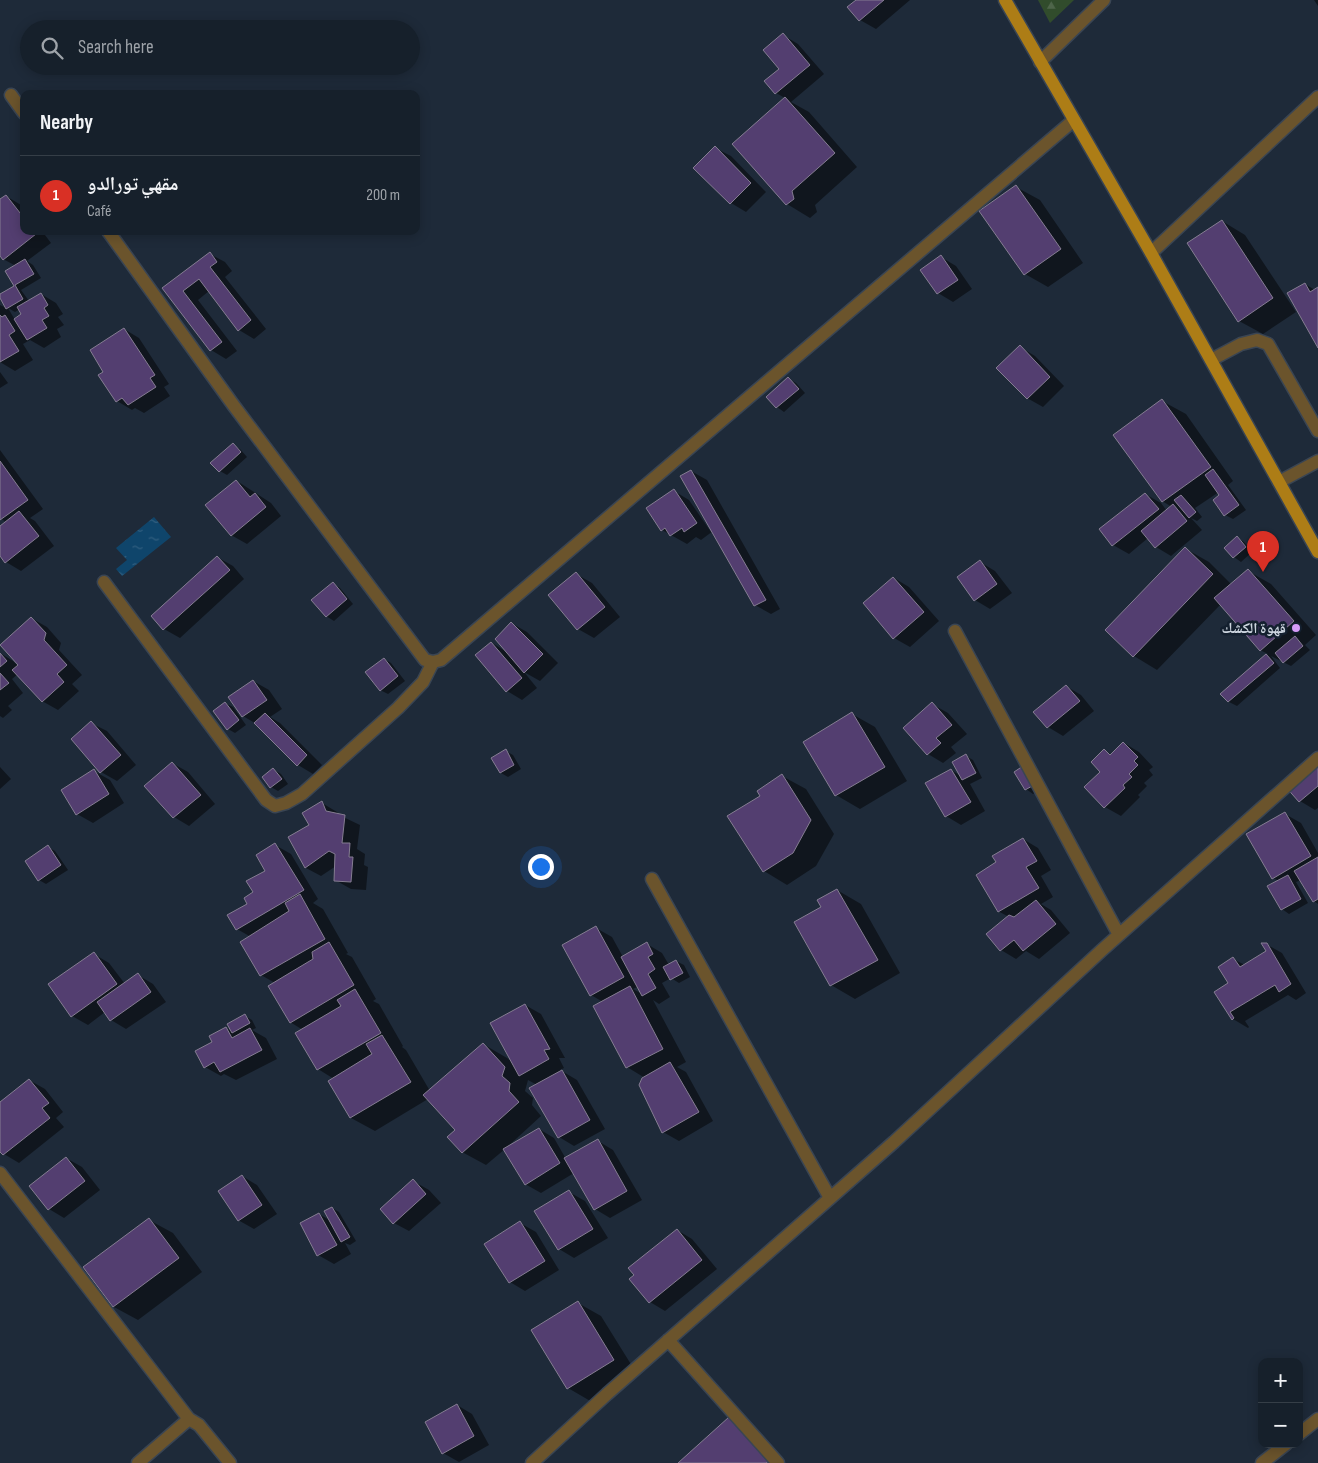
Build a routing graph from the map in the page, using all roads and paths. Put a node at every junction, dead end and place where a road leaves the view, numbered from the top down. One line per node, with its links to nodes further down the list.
1 (1005, 0): 3 (main road)
2 (1104, 0): 3 (street)
3 (1040, 62): 7 (main road)
4 (11, 96): 6 (street)
5 (1318, 97): 9 (street)
6 (20, 108)
7 (1074, 120): 9 (main road); 17 (street)
8 (111, 235): 17 (street)
9 (1151, 253): 10 (main road)
10 (1211, 360): 11 (street); 13 (main road)
11 (1318, 431)
12 (1318, 461): 13 (street)
13 (1279, 482): 14 (main road)
14 (1318, 552)
15 (104, 582): 17 (street)
16 (955, 630): 20 (street)
17 (433, 662)
18 (1318, 758): 20 (street)
19 (652, 879): 22 (street)
20 (1119, 935): 22 (street)
21 (0, 1173): 24 (street)
22 (830, 1198): 23 (street)
23 (668, 1340): 30 (street); 31 (street)
24 (189, 1419): 28 (street); 29 (street)
25 (1318, 1419): 26 (street)
26 (1303, 1431)
27 (1281, 1448): 32 (street)
28 (138, 1463)
29 (230, 1463)
30 (532, 1463)
31 (778, 1463)
32 (1262, 1463)

